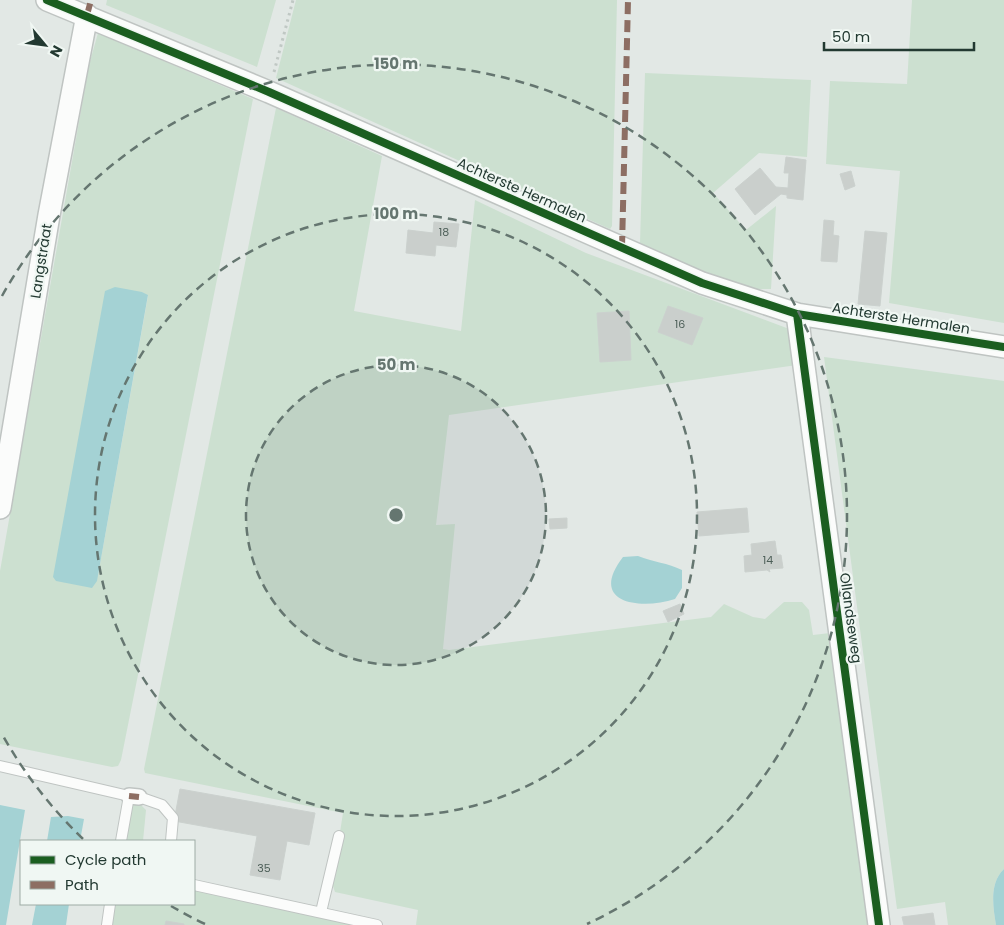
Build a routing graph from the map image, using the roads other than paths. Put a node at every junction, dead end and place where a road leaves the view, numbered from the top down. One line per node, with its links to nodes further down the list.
1 (47, 0): 2 (street, Achterste Hermalen)
2 (87, 15): 3 (street, Achterste Hermalen); 5 (street, Langstraat)
3 (797, 314): 4 (street, Achterste Hermalen); 16 (street, Ollandseweg)
4 (1004, 346)
5 (0, 508)
6 (0, 766): 7 (lane)
7 (134, 796): 9 (lane); 10 (lane)
8 (339, 836): 13 (lane)
9 (121, 840)
10 (172, 840)
11 (195, 885): 13 (lane)
12 (110, 905): 14 (lane)
13 (321, 912): 15 (lane)
14 (107, 925)
15 (377, 925)
16 (879, 925)

